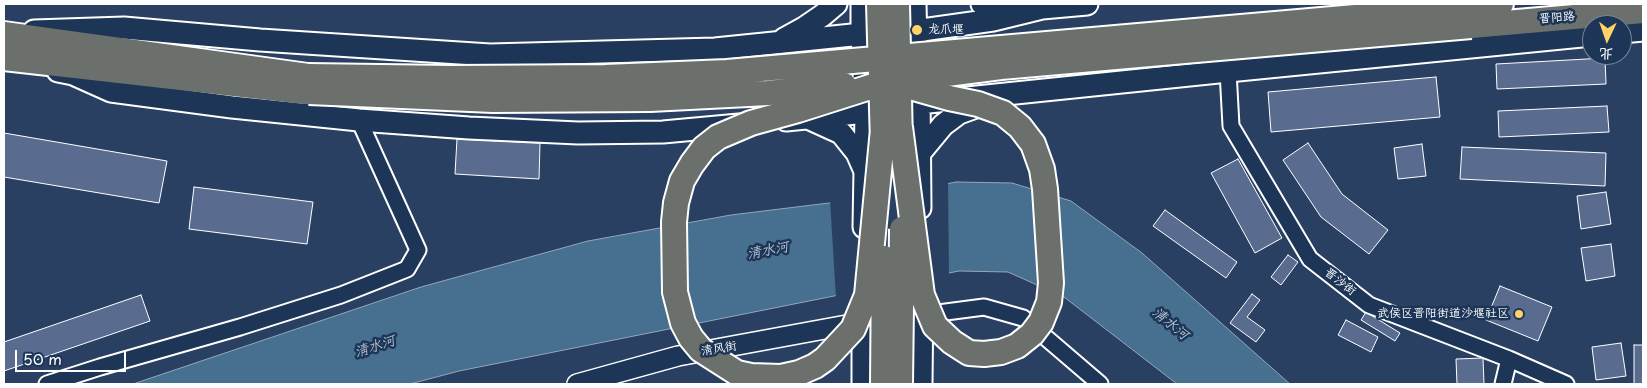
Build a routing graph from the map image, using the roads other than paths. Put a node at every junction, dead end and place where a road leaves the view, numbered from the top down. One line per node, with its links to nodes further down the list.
1 (836, 4): 16 (main road)
2 (862, 4): 14 (main road)
3 (879, 4): 26 (main road, bridge)
4 (898, 4): 26 (main road, bridge)
5 (915, 4): 12 (main road)
6 (982, 4): 9 (main road)
7 (1086, 4): 9 (main road)
8 (1501, 4): 11 (main road)
9 (1042, 8): 12 (main road)
10 (1643, 11): 11 (main road, 晋阳路)
11 (1470, 17): 19 (main road, bridge); 20 (main road, bridge)
12 (915, 31): 14 (main road); 22 (main road)
13 (4, 33): 16 (main road); 20 (main road)
14 (862, 34): 16 (main road); 23 (main road)
15 (1582, 36): 18 (main road)
16 (778, 42)
17 (4, 59): 20 (main road); 25 (main road)
18 (1228, 70): 21 (main road); 31 (street, 晋沙街)
19 (889, 81): 20 (main road, bridge); 26 (main road, bridge); 26 (main road, bridge)
20 (309, 84)
21 (1028, 93): 22 (main road); 27 (main road)
22 (919, 103): 23 (main road); 27 (main road)
23 (866, 112): 24 (main road); 28 (main road)
24 (808, 118): 25 (main road); 28 (main road)
25 (358, 120): 32 (street)
26 (891, 128): 35 (main road, bridge); 36 (main road, bridge)
27 (919, 154): 29 (main road, bridge)
28 (865, 175): 30 (main road)
29 (922, 305): 37 (main road); 38 (street)
30 (863, 322): 33 (street, 清风街); 34 (main road)
31 (1509, 359): 39 (street); 40 (street, 晋沙街)
32 (47, 384)
33 (577, 384)
34 (863, 384)
35 (883, 384)
36 (900, 384)
37 (921, 384)
38 (1100, 384)
39 (1503, 384)
40 (1566, 384)

